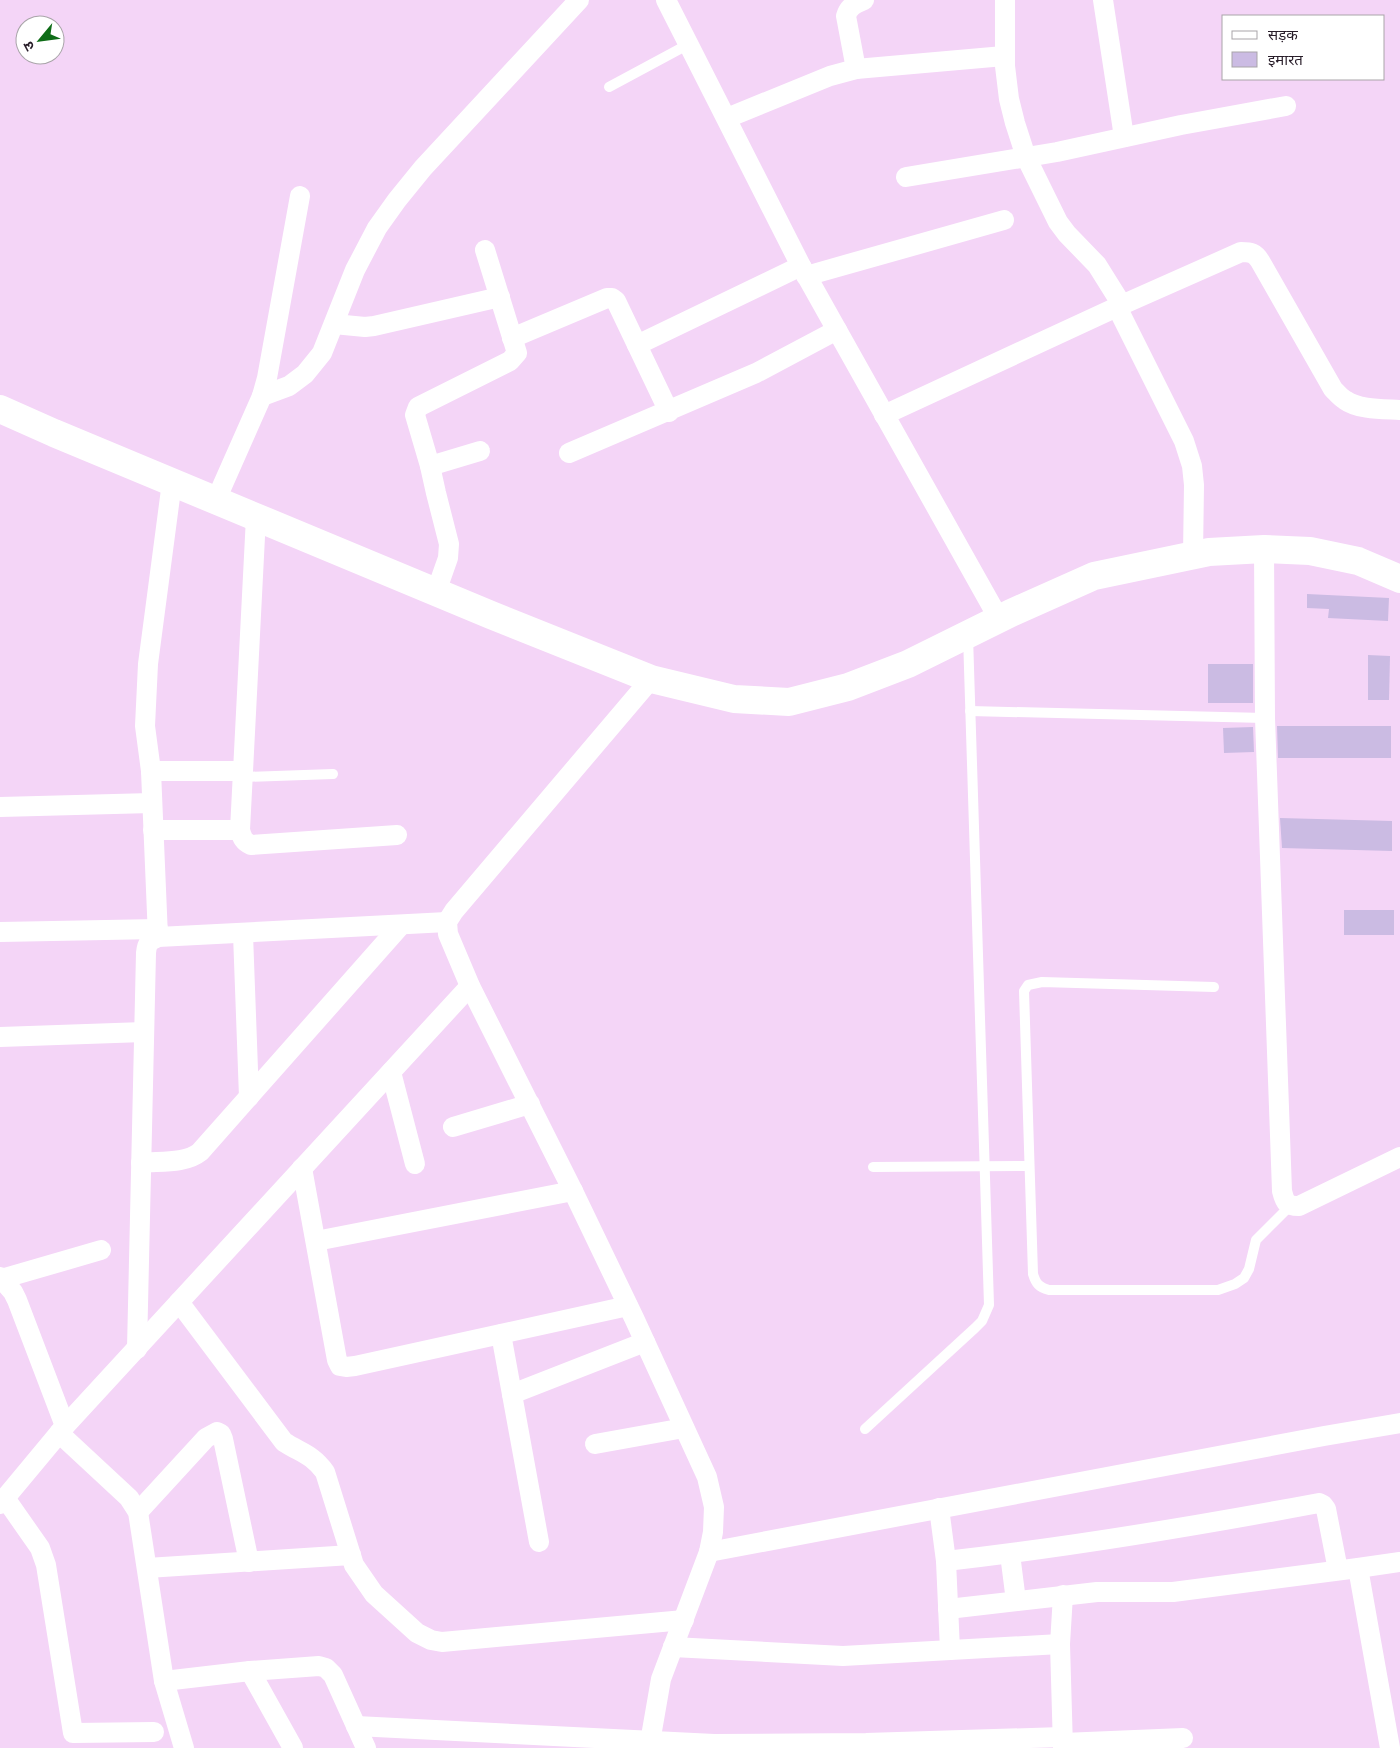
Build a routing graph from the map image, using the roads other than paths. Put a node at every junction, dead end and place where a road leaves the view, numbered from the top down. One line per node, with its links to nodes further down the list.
1 (579, 0): 21 (street)
2 (666, 0): 6 (street)
3 (864, 0): 8 (street)
4 (1004, 0): 7 (street)
5 (1103, 0): 12 (street)
6 (689, 44): 9 (lane); 11 (street)
7 (1004, 56): 8 (street); 13 (street)
8 (856, 69): 11 (street)
9 (609, 87)
10 (1286, 106): 12 (street)
11 (726, 118): 18 (street)
12 (1124, 137): 13 (street)
13 (1026, 157): 14 (street); 20 (street)
14 (906, 177)
15 (300, 196): 25 (street)
16 (1004, 220): 18 (street)
17 (485, 250): 19 (street)
18 (804, 271): 22 (street); 24 (street)
19 (500, 297): 21 (street); 23 (street)
20 (1119, 306): 27 (street); 29 (street); 37 (street)
21 (334, 324): 25 (street)
22 (837, 330): 28 (street); 29 (street)
23 (512, 338): 24 (street); 32 (street)
24 (636, 346): 28 (street)
25 (262, 396): 34 (street)
26 (0, 409): 33 (street)
27 (1400, 410)
28 (669, 412): 31 (street)
29 (884, 415): 40 (street)
30 (480, 451): 32 (street)
31 (569, 453)
32 (430, 466): 39 (street)
33 (172, 482): 34 (street); 45 (street)
34 (216, 500): 35 (street)
35 (256, 517): 39 (street); 46 (street)
36 (1264, 548): 37 (street); 38 (street); 44 (street)
37 (1193, 555): 40 (street)
38 (1400, 579)
39 (436, 592): 42 (street)
40 (999, 619): 41 (street)
41 (968, 634): 42 (street); 43 (lane)
42 (651, 679): 53 (street)
43 (970, 712): 44 (lane); 69 (lane)
44 (1265, 718): 74 (street)
45 (151, 771): 46 (street); 48 (street)
46 (243, 774): 47 (lane); 51 (street)
47 (333, 774)
48 (152, 803): 49 (street); 50 (street)
49 (0, 807)
50 (153, 830): 51 (street); 56 (street)
51 (240, 830): 52 (street)
52 (397, 835)
53 (447, 922): 54 (street); 58 (street)
54 (401, 925): 57 (street); 63 (street)
55 (0, 932): 56 (street)
56 (158, 933): 57 (street); 60 (street)
57 (243, 934): 63 (street)
58 (470, 986): 62 (street); 64 (street)
59 (1214, 986): 70 (lane)
60 (144, 1032): 61 (street); 67 (street)
61 (0, 1037)
62 (391, 1072): 68 (street); 72 (street)
63 (249, 1097): 67 (street)
64 (530, 1104): 65 (street); 73 (street)
65 (453, 1127)
66 (1400, 1157): 74 (street)
67 (141, 1162): 82 (street)
68 (416, 1164)
69 (984, 1166): 70 (lane); 71 (lane); 86 (lane)
70 (1029, 1166): 74 (lane)
71 (873, 1167)
72 (302, 1168): 75 (street); 78 (street)
73 (573, 1191): 75 (street); 79 (street)
74 (1290, 1206)
75 (316, 1241): 80 (street)
76 (101, 1250): 77 (street)
77 (1, 1278): 87 (street)
78 (179, 1302): 82 (street); 95 (street)
79 (628, 1306): 80 (street); 81 (street)
80 (501, 1334): 83 (street)
81 (645, 1342): 83 (street); 85 (street)
82 (136, 1348): 87 (street)
83 (512, 1394): 92 (street)
84 (1400, 1423): 90 (street)
85 (684, 1428): 88 (street); 93 (street)
86 (865, 1429)
87 (62, 1430): 89 (street); 91 (street)
88 (595, 1444)
89 (2, 1501): 112 (street)
90 (939, 1508): 93 (street); 96 (street)
91 (138, 1512): 97 (street); 99 (street)
92 (539, 1542)
93 (709, 1552): 105 (street)
94 (1010, 1554): 96 (street); 101 (street); 103 (street)
95 (350, 1555): 97 (street); 105 (street)
96 (946, 1561): 104 (street)
97 (250, 1562): 99 (street)
98 (1400, 1562): 100 (street)
99 (147, 1568): 110 (street)
100 (1358, 1568): 101 (street); 119 (street)
101 (1338, 1570): 102 (street)
102 (1063, 1595): 103 (street); 106 (street)
103 (1016, 1601): 104 (street)
104 (948, 1608): 108 (street)
105 (684, 1620): 107 (street)
106 (1060, 1644): 108 (street); 114 (street)
107 (673, 1647): 108 (street); 115 (street)
108 (950, 1650)
109 (250, 1671): 110 (street); 111 (street); 117 (street)
110 (164, 1681): 116 (street)
111 (356, 1726): 115 (street); 118 (street)
112 (154, 1732)
113 (1183, 1738): 114 (street)
114 (1063, 1742): 115 (street)
115 (650, 1744)
116 (184, 1748)
117 (293, 1748)
118 (366, 1748)
119 (1390, 1748)

